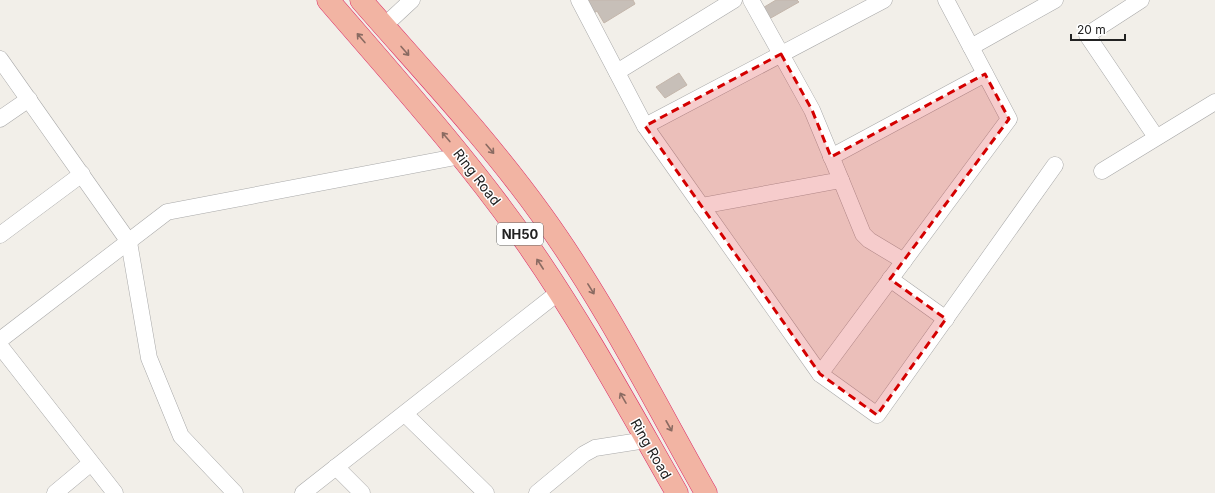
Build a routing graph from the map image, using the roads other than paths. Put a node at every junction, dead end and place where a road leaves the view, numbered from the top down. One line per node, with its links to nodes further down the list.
1 (328, 0): 22 (highway, Ring Road / NH50, one-way to 1)
2 (361, 0): 11 (highway, Ring Road / NH50)
3 (412, 0): 11 (street)
4 (579, 0): 15 (street)
5 (734, 0): 15 (street)
6 (751, 0): 13 (street)
7 (884, 0): 13 (street)
8 (946, 0): 12 (street)
9 (1055, 0): 12 (street)
10 (1141, 0): 21 (street)
11 (384, 26): 50 (highway, Ring Road / NH50, one-way to 50)
12 (971, 47): 16 (street)
13 (782, 54): 20 (street); 23 (street)
14 (0, 59): 17 (street)
15 (617, 72): 20 (street)
16 (985, 74): 23 (street); 31 (street)
17 (29, 99): 19 (street); 26 (street)
18 (1215, 102): 21 (street)
19 (0, 119)
20 (645, 126): 28 (street)
21 (1156, 137): 25 (street)
22 (461, 156): 30 (street); 33 (highway, Ring Road / NH50, one-way to 22)
23 (831, 157): 27 (street)
24 (1055, 165): 34 (street)
25 (1102, 171)
26 (82, 174): 29 (street); 30 (street)
27 (841, 180): 28 (street); 31 (street)
28 (701, 206): 37 (street)
29 (0, 235)
30 (129, 242): 35 (street); 44 (street)
31 (904, 261): 32 (street)
32 (890, 279): 34 (street); 37 (street)
33 (560, 292): 38 (street); 39 (highway, Ring Road / NH50, one-way to 33)
34 (946, 318): 37 (street)
35 (0, 340)
36 (0, 346): 40 (street)
37 (820, 374)
38 (405, 414): 41 (street); 47 (street)
39 (646, 440): 48 (street); 49 (highway, Ring Road / NH50)
40 (91, 463): 42 (street); 43 (street)
41 (336, 467): 45 (street); 46 (street)
42 (55, 493)
43 (115, 493)
44 (235, 493)
45 (303, 493)
46 (362, 493)
47 (486, 493)
48 (537, 493)
49 (677, 493)
50 (706, 493)

